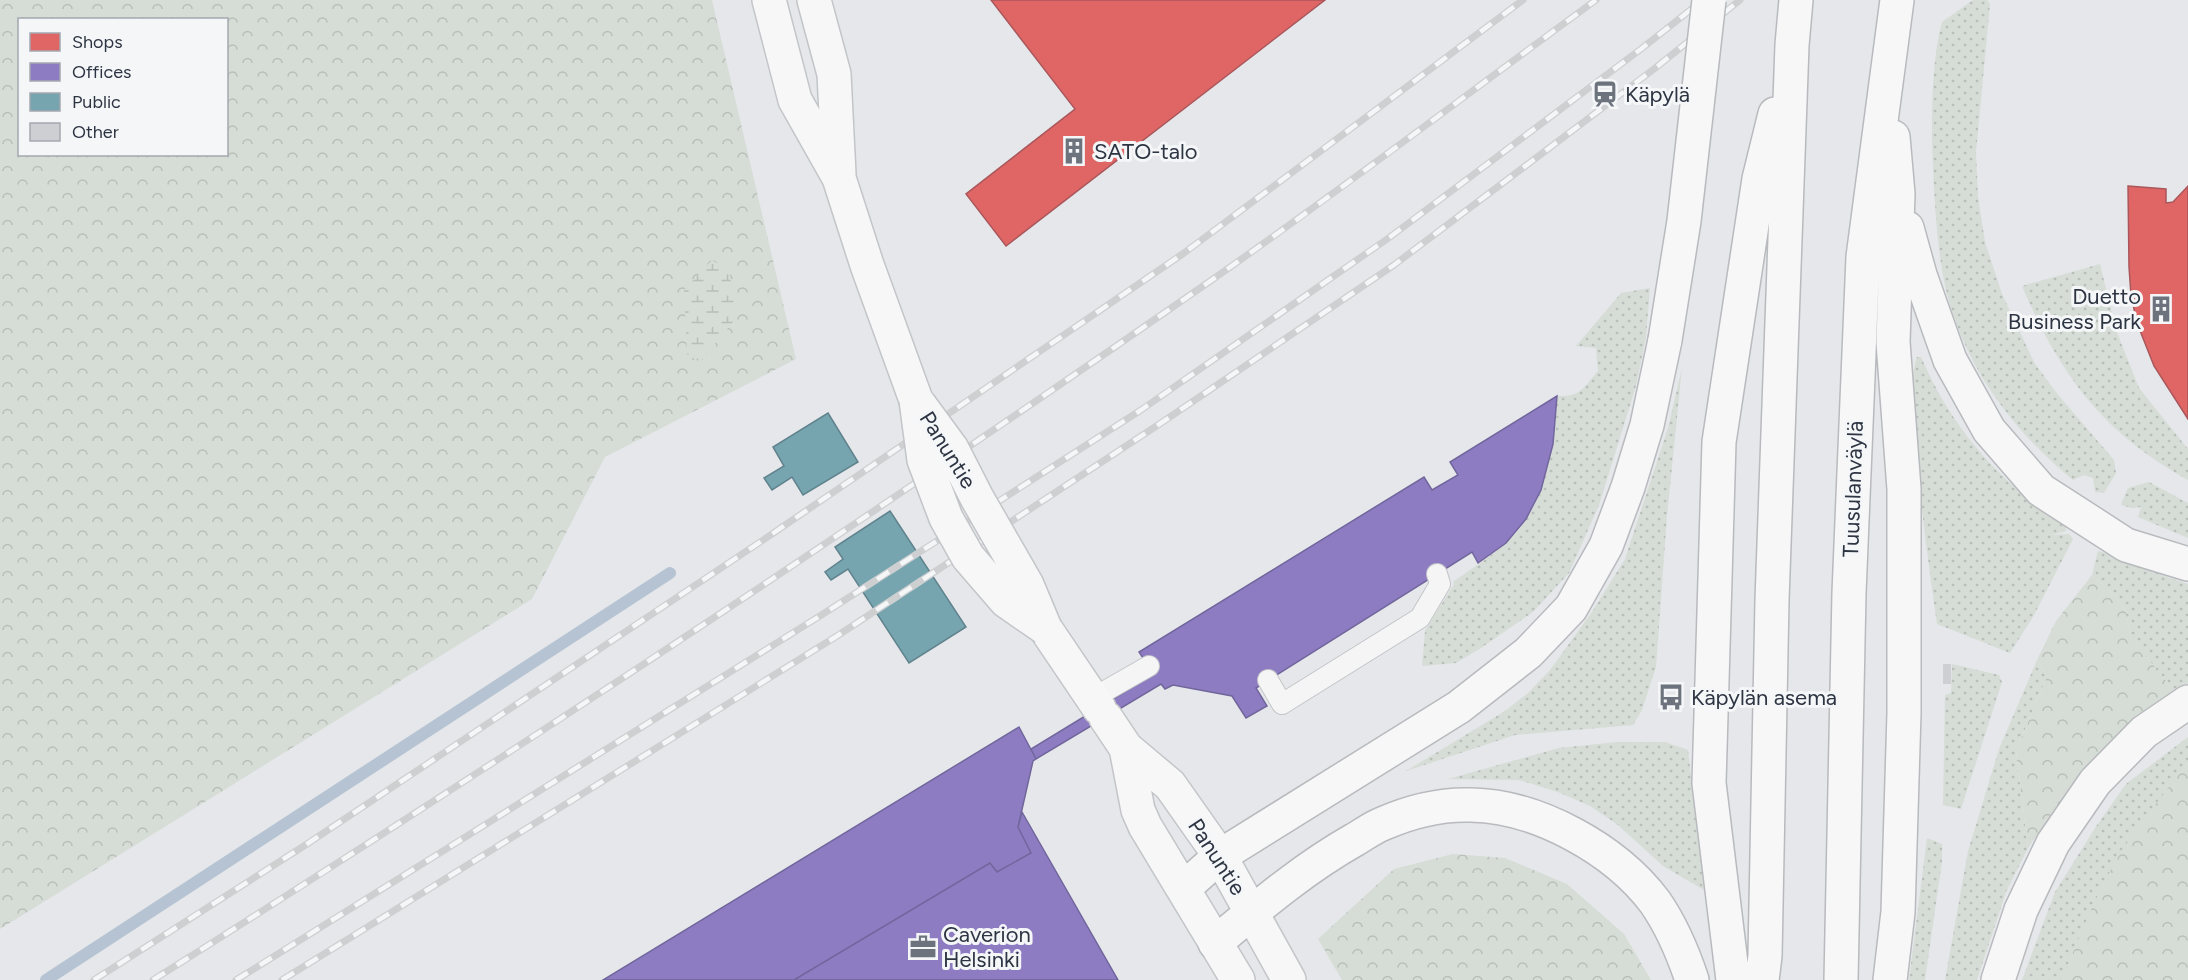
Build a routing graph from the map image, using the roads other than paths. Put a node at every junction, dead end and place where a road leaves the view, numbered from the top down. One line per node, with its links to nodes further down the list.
1 (769, 0): 8 (main road, Panuntie)
2 (814, 0): 8 (main road, Panuntie)
3 (1709, 0): 17 (main road, bridge)
4 (1796, 0): 6 (main road)
5 (1897, 0): 7 (main road, Tuusulanväylä)
6 (1792, 45): 24 (main road); 25 (main road)
7 (1888, 75): 9 (main road); 26 (main road, Tuusulanväylä)
8 (839, 178): 15 (main road, Panuntie, bridge)
9 (1898, 194): 10 (main road); 27 (main road)
10 (2188, 564)
11 (1437, 574): 13 (lane)
12 (1149, 666): 15 (lane)
13 (1268, 680)
14 (2188, 702): 28 (main road)
15 (1096, 704): 16 (main road, Panuntie)
16 (1126, 748): 17 (main road, Panuntie); 18 (main road, Panuntie)
17 (1220, 856): 18 (main road); 19 (main road, Panuntie)
18 (1184, 888): 20 (main road, Panuntie)
19 (1251, 913): 20 (main road); 22 (main road, Panuntie); 23 (main road)
20 (1215, 943): 21 (main road, Panuntie)
21 (1238, 980)
22 (1289, 980)
23 (1692, 980)
24 (1733, 980)
25 (1762, 980)
26 (1841, 980)
27 (1890, 980)
28 (1998, 980)

